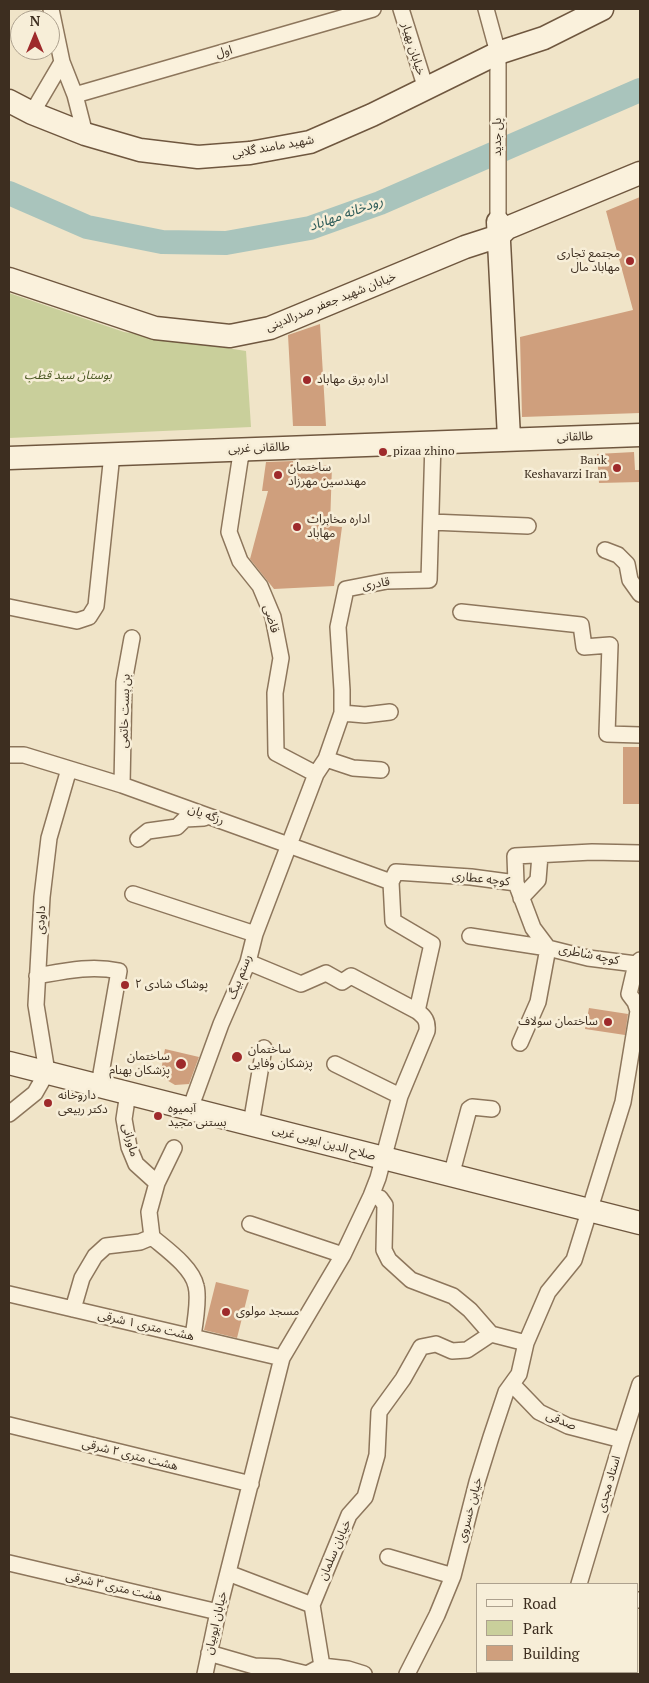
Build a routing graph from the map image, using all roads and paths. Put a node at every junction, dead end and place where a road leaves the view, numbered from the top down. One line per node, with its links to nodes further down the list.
1 (51, 9): 8 (street)
2 (373, 9): 10 (street, اول)
3 (401, 9): 9 (street, خیابان بهیار)
4 (486, 9): 7 (street, پل جدید)
5 (570, 9): 7 (street, شهید مامند گلابی)
6 (602, 9): 7 (street, شهید مامند گلابی)
7 (498, 54): 9 (street, شهید مامند گلابی); 15 (street, پل جدید)
8 (62, 62): 10 (street); 12 (street)
9 (426, 89): 13 (street, شهید مامند گلابی)
10 (75, 96): 13 (street)
11 (9, 101): 12 (street, شهید مامند گلابی)
12 (32, 113): 13 (street, شهید مامند گلابی)
13 (85, 134)
14 (640, 172): 15 (street, خیابان شهید جعفر صدرالدینی)
15 (501, 221): 16 (street, خیابان شهید جعفر صدرالدینی); 17 (street, خیابان شهید جعفر صدرالدینی); 19 (street)
16 (9, 265)
17 (9, 279)
18 (640, 435): 19 (street, طالقانی)
19 (509, 438): 20 (street, طالقانی غربی)
20 (433, 442): 21 (street, طالقانی غربی); 24 (street, قادری)
21 (244, 449): 22 (street, طالقانی غربی); 38 (street, قاضی)
22 (112, 454): 23 (street, طالقانی غربی); 28 (street)
23 (9, 458)
24 (432, 522): 25 (street); 32 (street, قادری)
25 (528, 526)
26 (605, 550): 27 (street)
27 (640, 594)
28 (9, 607)
29 (461, 612): 33 (street)
30 (132, 638): 39 (street, بن بست خاتمی)
31 (390, 712): 32 (street)
32 (342, 713): 35 (street, قادری)
33 (640, 735)
34 (9, 755): 36 (street, رزگه یان)
35 (326, 760): 37 (street); 38 (street, قادری)
36 (69, 769): 39 (street, رزگه یان); 53 (street, داودی)
37 (381, 770)
38 (316, 774): 42 (street, قادری)
39 (122, 785): 40 (street, رزگه یان)
40 (214, 818): 41 (street); 42 (street, رزگه یان)
41 (138, 839)
42 (289, 845): 45 (street, رزگه یان); 48 (street, رستم بیگ)
43 (640, 853): 44 (street, کوچه عطاری)
44 (540, 855): 46 (street); 46 (street, کوچه عطاری)
45 (391, 882): 46 (street, کوچه عطاری); 54 (street)
46 (518, 891): 50 (street, کوچه شاطری)
47 (133, 894): 48 (street)
48 (255, 934): 51 (street, رستم بیگ)
49 (470, 936): 50 (street)
50 (548, 948): 52 (street, کوچه شاطری); 56 (street)
51 (248, 962): 54 (street); 64 (street, رستم بیگ)
52 (638, 962): 55 (street, خیابن خسروی)
53 (37, 976): 60 (street, داودی); 61 (street)
54 (417, 1011): 63 (street, خیابان ایوبیان)
55 (638, 1025): 73 (street, خیابن خسروی)
56 (520, 1044)
57 (264, 1048): 67 (street)
58 (9, 1063): 60 (street, صلاح الدین ایوبی غریی)
59 (335, 1064): 63 (street)
60 (47, 1072): 61 (street, صلاح الدین ایوبی غریی); 66 (street)
61 (98, 1086): 62 (street, صلاح الدین ایوبی غریی)
62 (128, 1093): 64 (street, صلاح الدین ایوبی غریی); 71 (street, ماورانی)
63 (400, 1096): 69 (street, خیابان ایوبیان)
64 (190, 1109): 67 (street, صلاح الدین ایوبی غریی)
65 (492, 1109): 70 (street)
66 (9, 1114)
67 (250, 1124): 69 (street, صلاح الدین ایوبی غریی)
68 (174, 1148): 71 (street)
69 (383, 1159): 70 (street, صلاح الدین ایوبی غریی); 72 (street, خیابان ایوبیان)
70 (452, 1176): 73 (street, صلاح الدین ایوبی غریی)
71 (157, 1183): 76 (street)
72 (371, 1196): 77 (street, خیابان ایوبیان); 80 (street)
73 (590, 1210): 74 (street, صلاح الدین ایوبی غریی); 82 (street, خیابن خسروی)
74 (640, 1223)
75 (250, 1224): 77 (street)
76 (152, 1237): 79 (street); 81 (street)
77 (342, 1255): 83 (street, خیابان ایوبیان)
78 (9, 1294): 79 (street, هشت متری ۱ شرقی)
79 (73, 1309): 81 (street, هشت متری ۱ شرقی)
80 (491, 1334): 82 (street); 94 (street, خیابان سلمان)
81 (193, 1336): 83 (street, هشت متری ۱ شرقی)
82 (526, 1343): 84 (street, خیابن خسروی)
83 (282, 1358): 88 (street, خیابان ایوبیان)
84 (512, 1384): 87 (street, صدقی); 92 (street, خیابن خسروی)
85 (640, 1384): 87 (street, استاد مجدی)
86 (9, 1425): 88 (street, هشت متری ۲ شرقی)
87 (622, 1440): 93 (street, استاد مجدی)
88 (251, 1484): 91 (street, خیابان ایوبیان)
89 (388, 1557): 92 (street)
90 (9, 1563): 95 (street, هشت متری ۳ شرقی)
91 (228, 1573): 94 (street); 95 (street, خیابان ایوبیان)
92 (452, 1576): 100 (street, خیابن خسروی)
93 (580, 1583)
94 (312, 1605): 97 (street)
95 (218, 1612): 96 (street, خیابان ایوبیان)
96 (209, 1653): 97 (street); 98 (street, خیابان ایوبیان)
97 (322, 1666): 99 (street)
98 (205, 1674)
99 (364, 1674)
100 (407, 1674)

